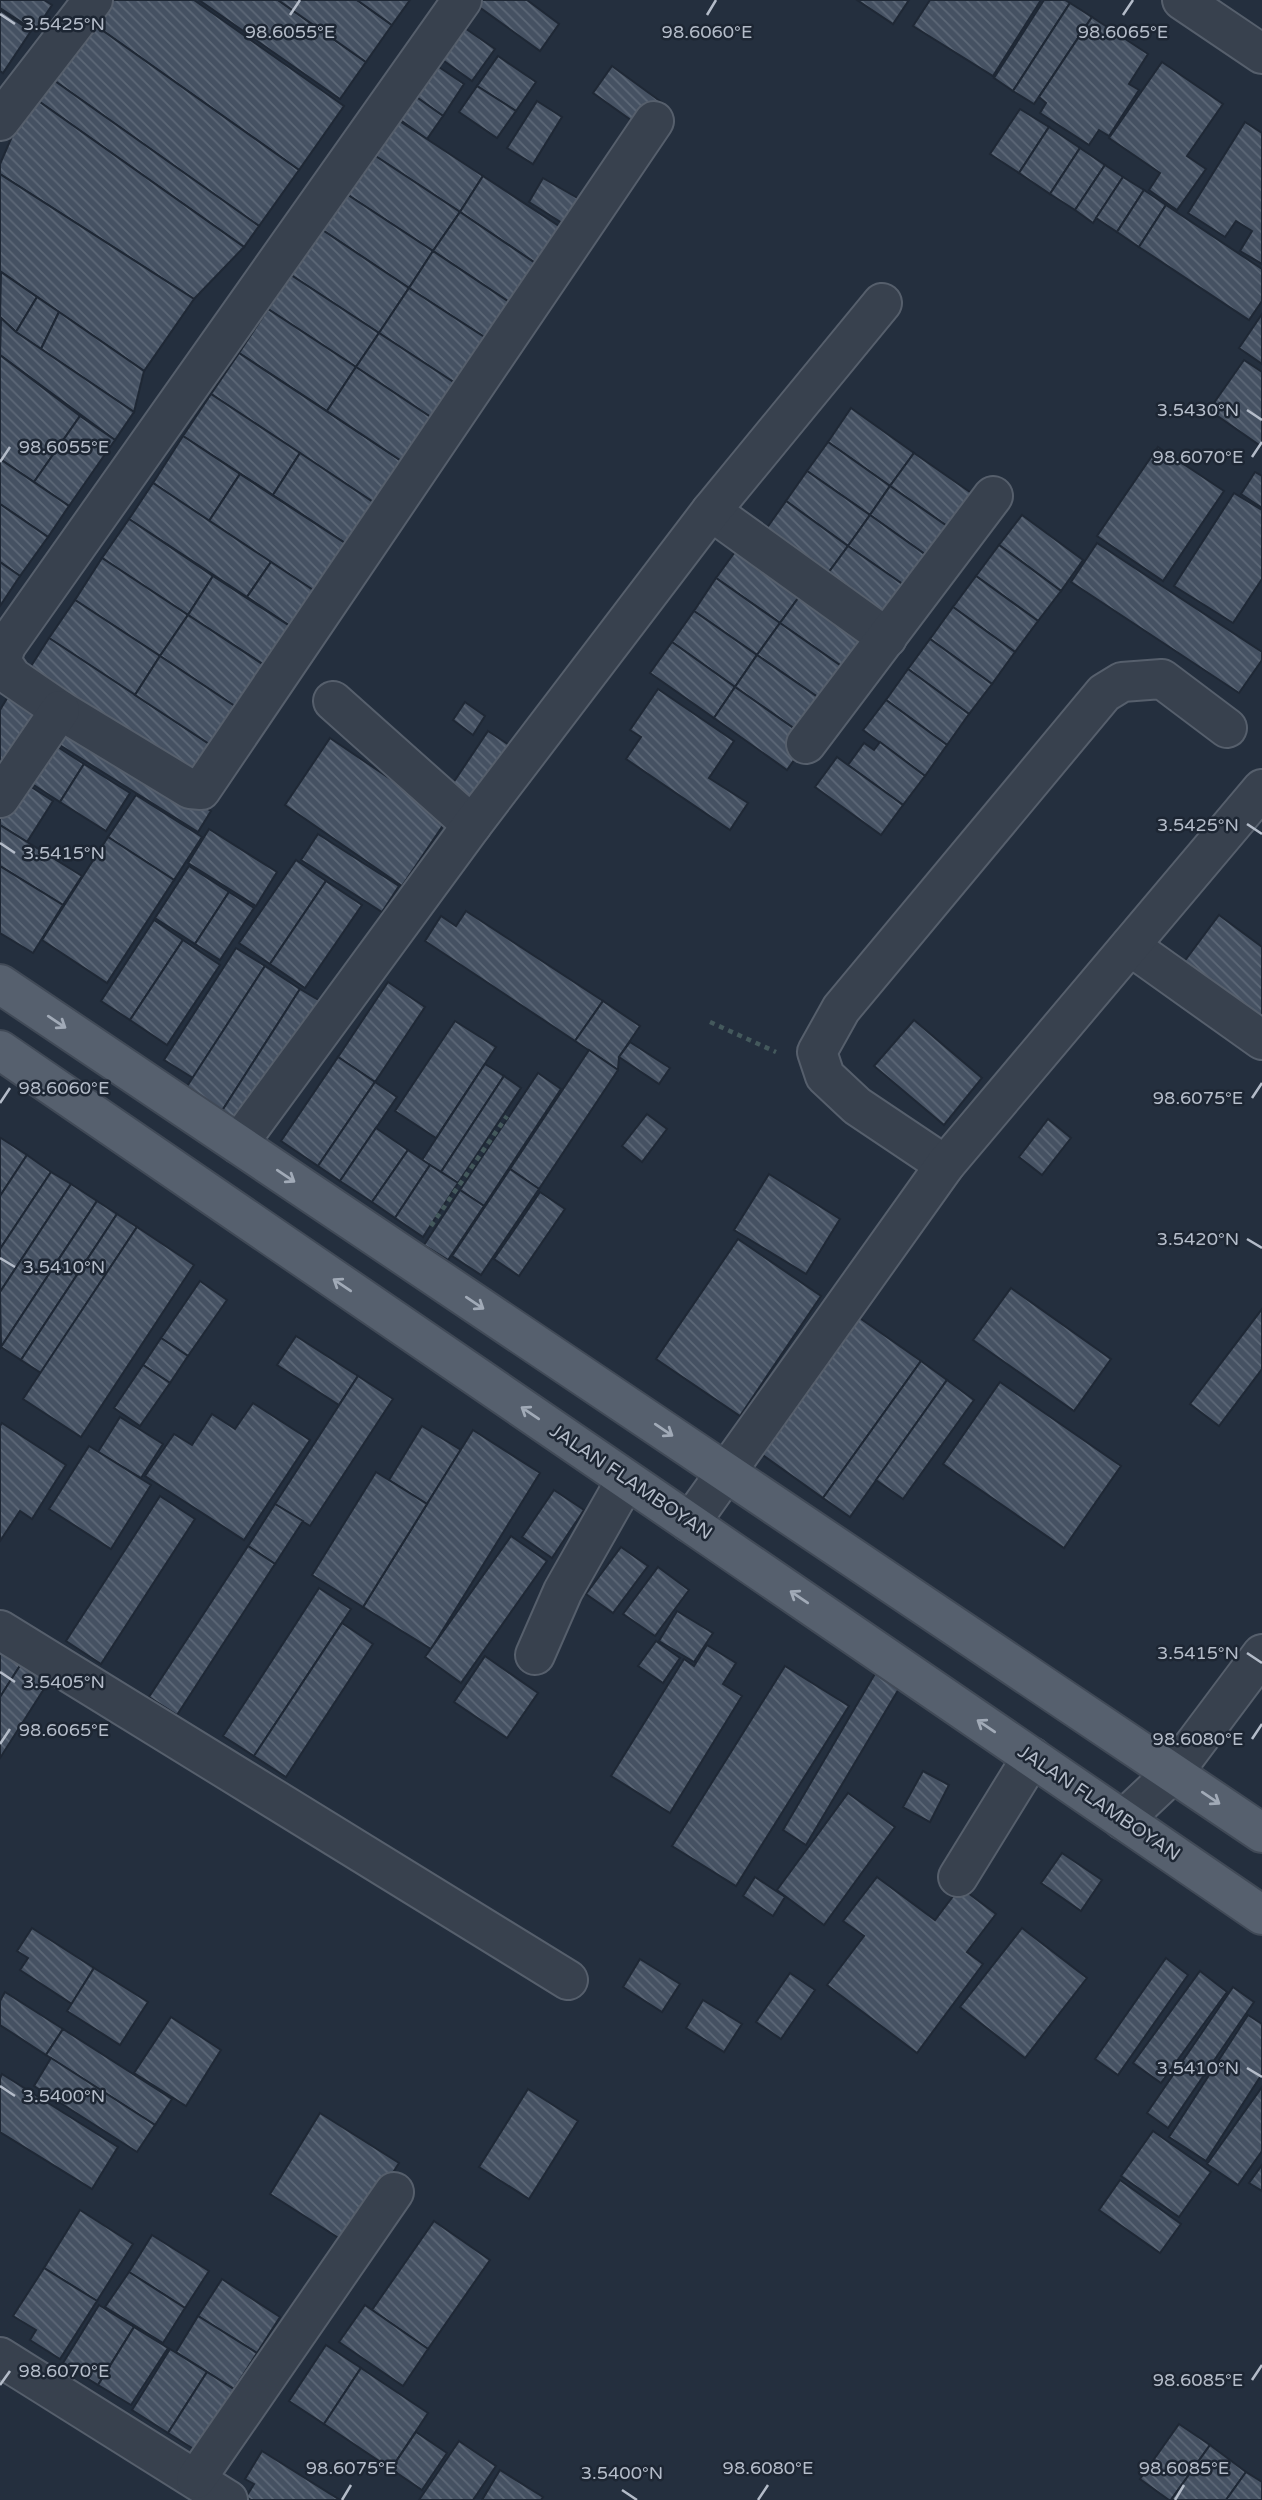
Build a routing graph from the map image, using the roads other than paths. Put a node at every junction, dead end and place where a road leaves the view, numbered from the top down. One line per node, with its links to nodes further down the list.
1 (93, 0): 5 (street)
2 (462, 0): 12 (street)
3 (1182, 0): 4 (street)
4 (1262, 54)
5 (0, 121)
6 (654, 121): 12 (street)
7 (882, 303): 9 (street)
8 (993, 496): 10 (street)
9 (711, 511): 10 (street); 17 (street)
10 (887, 638): 14 (street)
11 (332, 701): 17 (street)
12 (60, 710): 15 (street)
13 (1227, 728): 23 (street)
14 (806, 744)
15 (0, 798)
16 (1256, 807): 18 (street)
17 (472, 825): 22 (street)
18 (1130, 946): 20 (street); 23 (street)
19 (0, 984): 22 (main road, one-way to 22)
20 (1262, 1040)
21 (0, 1050): 25 (main road, JALAN FLAMBOYAN, one-way to 21)
22 (238, 1144): 24 (main road, one-way to 24)
23 (945, 1166): 24 (street)
24 (725, 1472): 26 (street); 31 (main road)
25 (626, 1480): 26 (main road, JALAN FLAMBOYAN); 29 (street)
26 (690, 1523): 30 (main road, JALAN FLAMBOYAN, one-way to 26)
27 (0, 1630): 36 (street)
28 (1262, 1654): 31 (street)
29 (535, 1656)
30 (1032, 1757): 32 (main road, JALAN FLAMBOYAN); 34 (street)
31 (1173, 1773): 32 (street); 33 (main road, one-way to 33)
32 (1123, 1820): 35 (main road, JALAN FLAMBOYAN)
33 (1258, 1821)
34 (958, 1877)
35 (1262, 1915)
36 (568, 1980)
37 (394, 2192): 39 (street)
38 (0, 2357): 39 (street)
39 (196, 2479): 40 (street)
40 (228, 2500)

